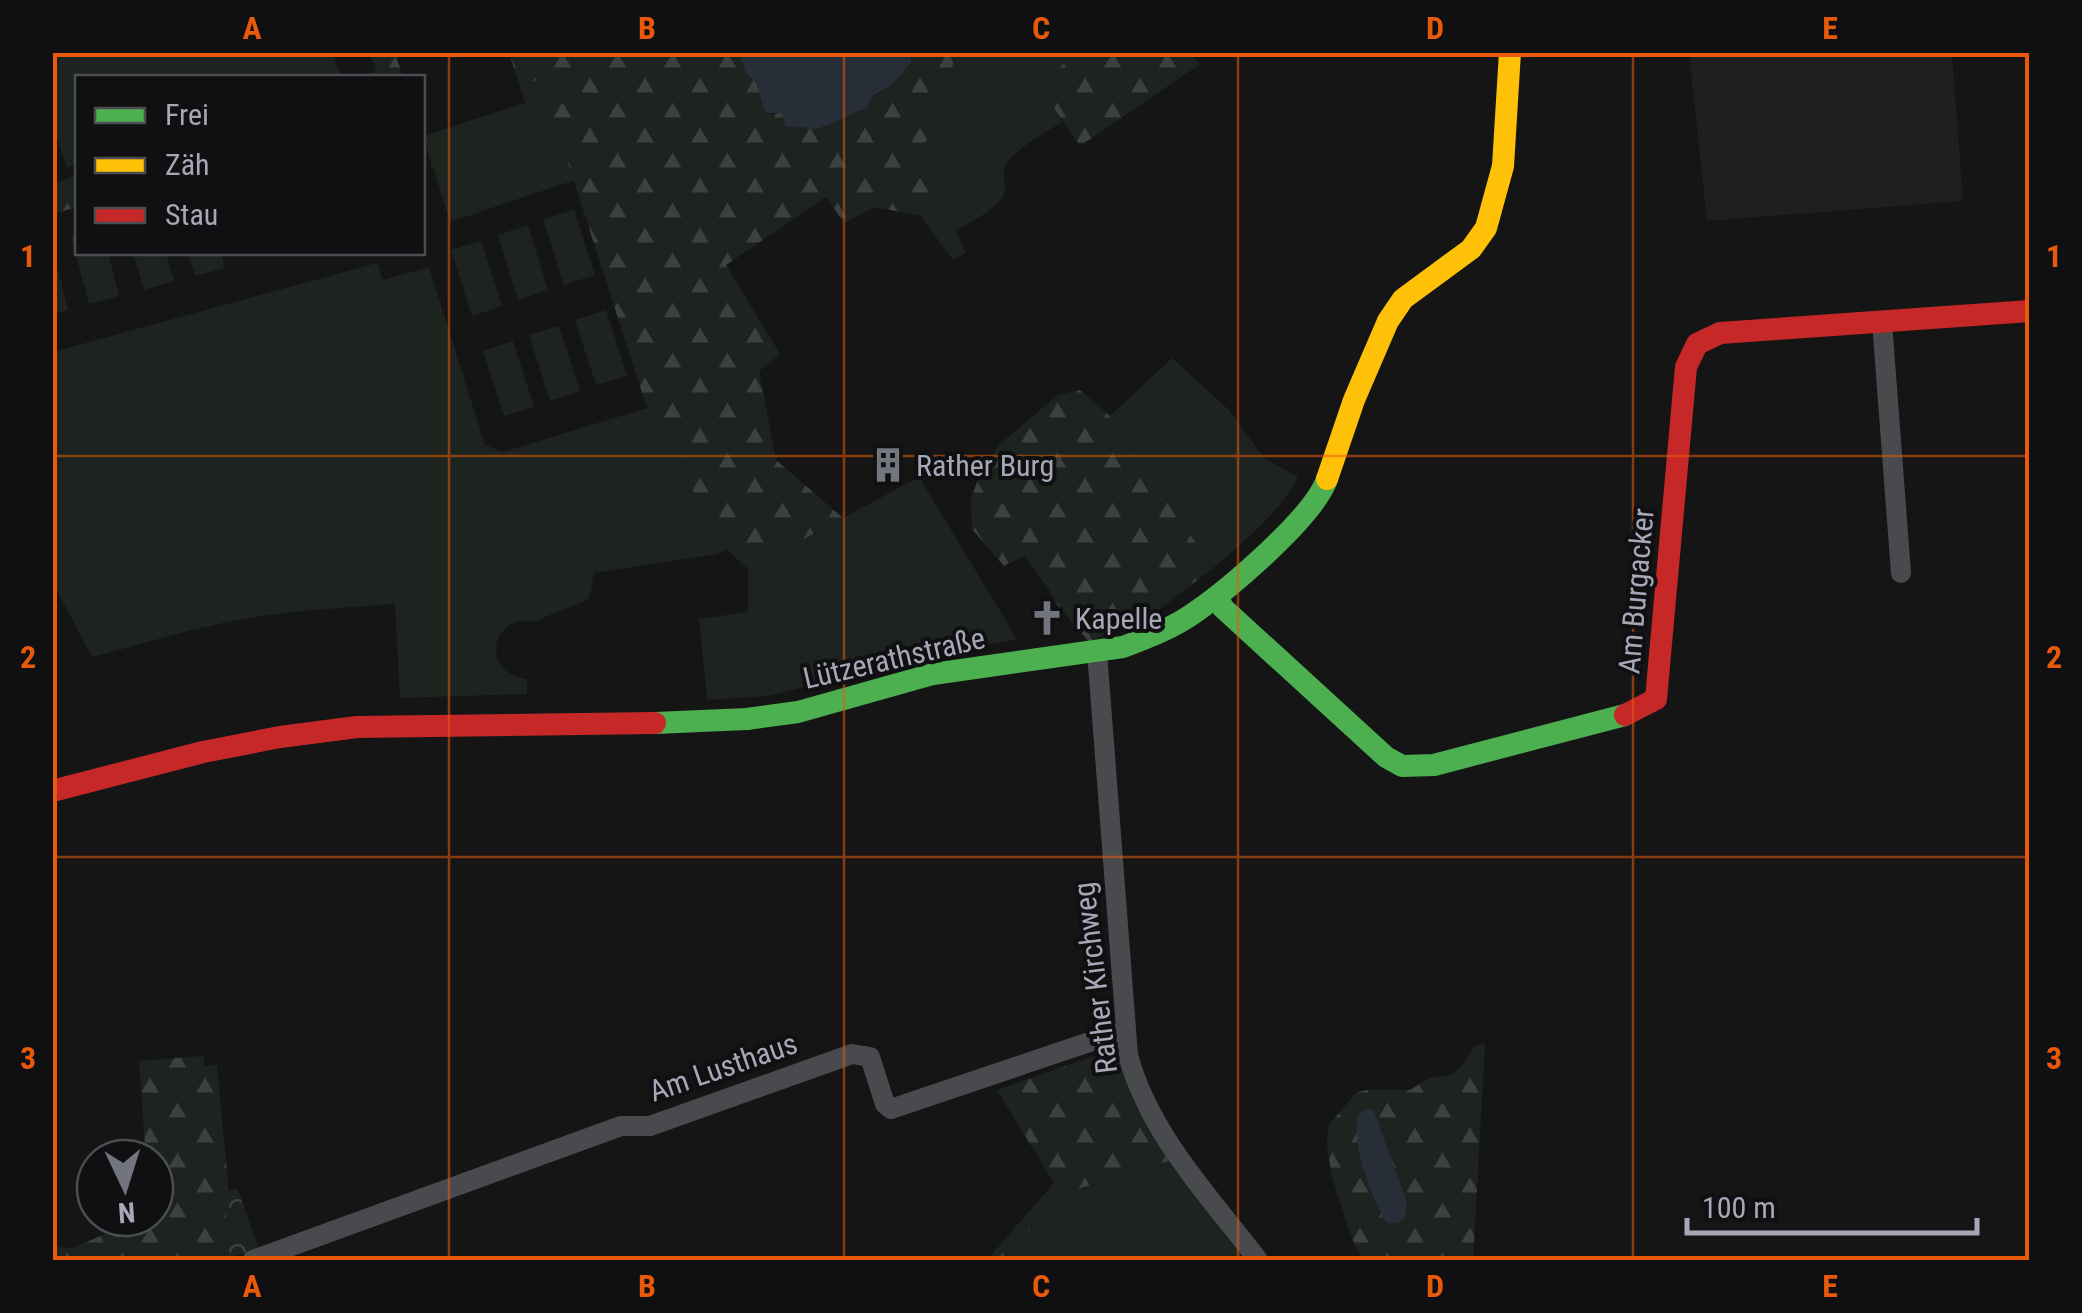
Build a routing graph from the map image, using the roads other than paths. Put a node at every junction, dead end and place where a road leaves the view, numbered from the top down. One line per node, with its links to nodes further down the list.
1 (1510, 52): 5 (street, Lützerathstraße)
2 (2030, 312): 3 (street, Am Burgacker)
3 (1882, 322): 4 (street); 5 (street, Am Burgacker)
4 (1901, 573)
5 (1217, 596): 6 (street, Lützerathstraße)
6 (1097, 652): 7 (street, Lützerathstraße); 8 (street, Rather Kirchweg)
7 (52, 792)
8 (1125, 1030): 9 (street, Am Lusthaus); 10 (street, Rather Kirchweg)
9 (253, 1260)
10 (1258, 1260)

